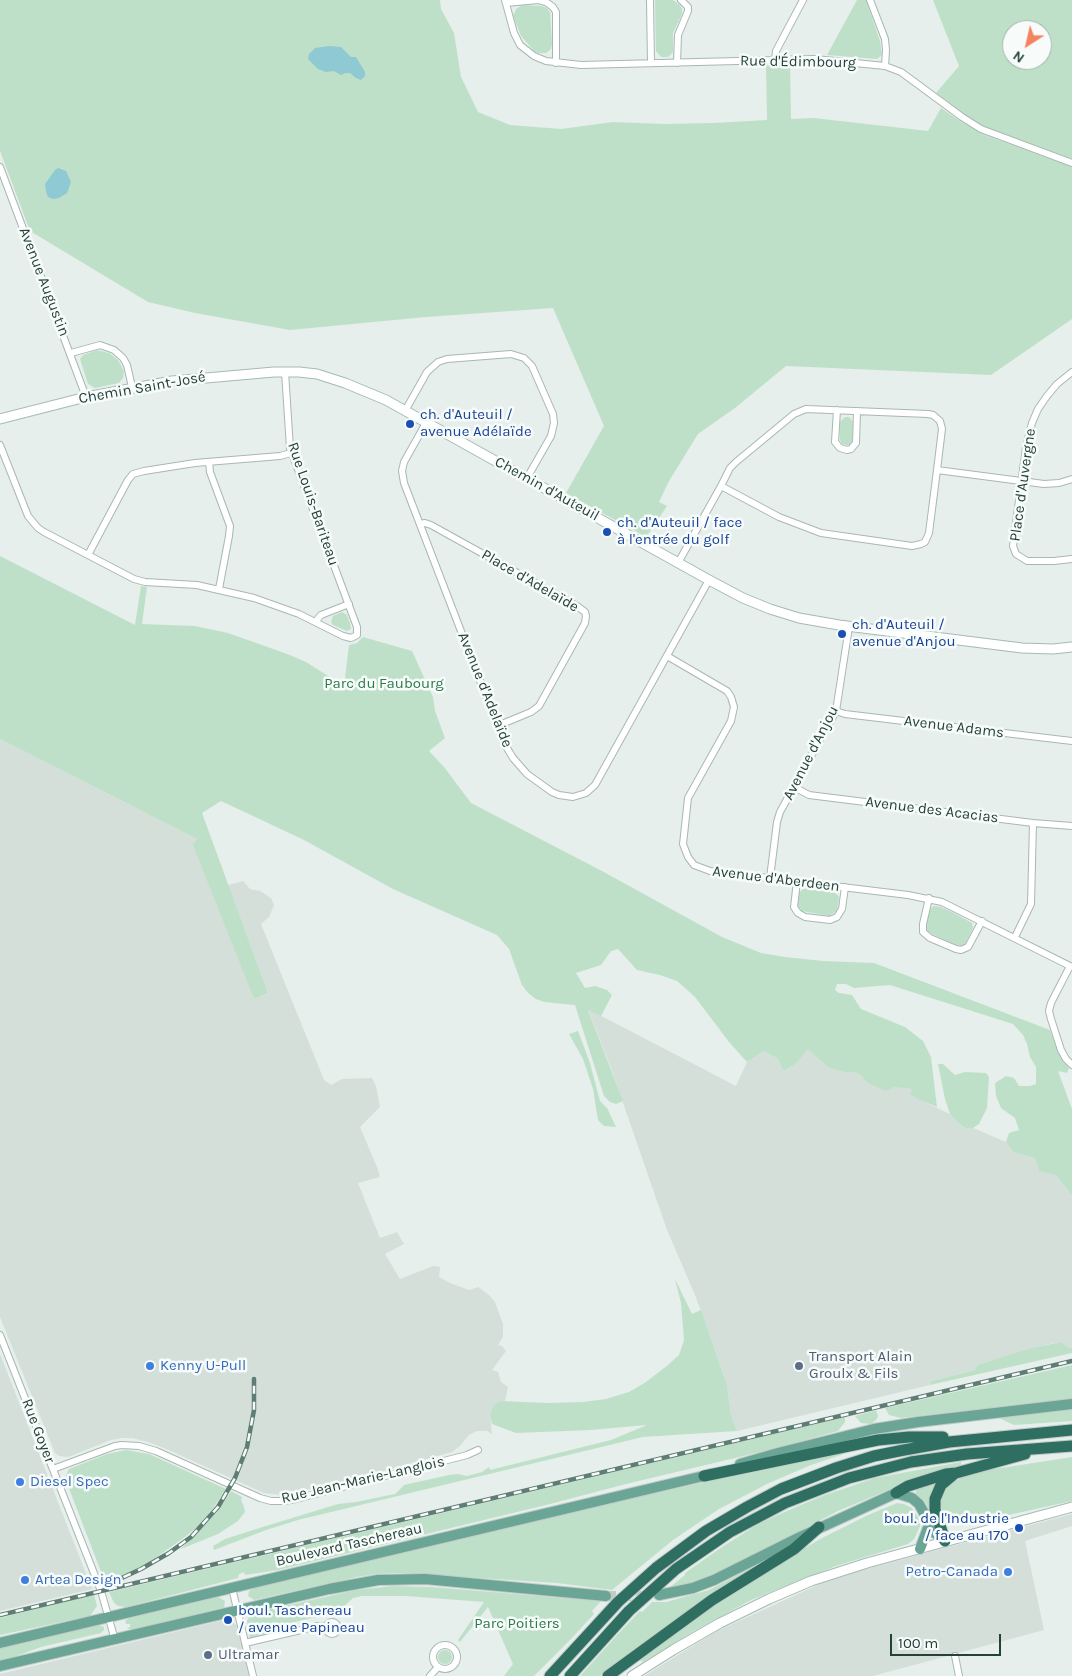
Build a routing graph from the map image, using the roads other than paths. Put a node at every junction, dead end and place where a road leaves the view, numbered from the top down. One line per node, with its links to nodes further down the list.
1 (650, 0): 8 (street)
2 (681, 0): 9 (street)
3 (803, 0): 6 (street)
4 (870, 0): 10 (street)
5 (505, 2): 7 (street, Rue d'Édimbourg); 7 (street, Rue d'Édimbourg)
6 (775, 60): 9 (street, Rue d'Édimbourg); 10 (street, Rue d'Édimbourg)
7 (556, 63): 8 (street, Rue d'Édimbourg)
8 (651, 63): 9 (street, Rue d'Édimbourg)
9 (677, 63)
10 (885, 66): 11 (street, Rue d'Édimbourg)
11 (1072, 163)
12 (0, 167): 13 (street, Avenue Augustin)
13 (71, 353): 16 (street); 17 (street, Avenue Augustin)
14 (286, 372): 16 (street, Chemin Saint-José); 19 (street, Chemin d'Auteuil); 24 (street, Rue Louis-Bariteau)
15 (1072, 372): 29 (street, Place d'Auvergne)
16 (132, 388): 17 (street, Chemin Saint-José)
17 (86, 397): 21 (street, Chemin Saint-José)
18 (837, 410): 20 (street); 20 (street); 30 (street)
19 (405, 411): 22 (street, Chemin d'Auteuil); 27 (street)
20 (857, 411): 26 (street)
21 (0, 419)
22 (426, 422): 27 (street, Chemin d'Auteuil); 31 (street, Avenue d'Adelaïde)
23 (0, 445): 32 (street, Rue Louis-Bariteau)
24 (291, 453): 25 (street); 37 (street, Rue Louis-Bariteau)
25 (209, 462): 32 (street); 36 (street)
26 (937, 470): 29 (street); 30 (street)
27 (527, 478): 34 (street, Chemin d'Auteuil)
28 (1072, 479): 29 (street)
29 (1021, 481): 33 (street, Place d'Auvergne)
30 (721, 486): 34 (street)
31 (420, 524): 43 (street, Avenue d'Adelaïde); 43 (street, Place d'Adelaïde)
32 (88, 555): 36 (street, Rue Louis-Bariteau)
33 (1072, 560)
34 (678, 563): 35 (street, Chemin d'Auteuil)
35 (709, 580): 39 (street, Chemin d'Auteuil); 41 (street, Avenue d'Adelaïde)
36 (219, 589): 38 (street, Rue Louis-Bariteau)
37 (349, 604): 38 (street); 38 (street, Rue Louis-Bariteau)
38 (316, 621)
39 (849, 627): 40 (street, Chemin d'Auteuil); 42 (street, Avenue d'Anjou)
40 (1072, 647)
41 (667, 656): 43 (street, Avenue d'Adelaïde); 48 (street, Avenue d'Aberdeen)
42 (836, 711): 44 (street, Avenue Adams); 45 (street, Avenue d'Anjou)
43 (497, 726)
44 (1072, 741)
45 (794, 787): 46 (street, Avenue des Acacias); 48 (street, Avenue d'Anjou)
46 (1033, 823): 47 (street, Avenue des Acacias); 53 (street)
47 (1072, 826)
48 (770, 878): 49 (street, Avenue d'Aberdeen)
49 (796, 881): 50 (street, Avenue d'Aberdeen); 50 (street)
50 (845, 887): 51 (street, Avenue d'Aberdeen)
51 (929, 898): 52 (street, Avenue d'Aberdeen); 52 (street)
52 (982, 921): 53 (street, Avenue d'Aberdeen)
53 (1014, 937): 54 (street, Avenue d'Aberdeen)
54 (1071, 967): 55 (street)
55 (1072, 1065)
56 (0, 1335): 63 (street, Rue Goyer)
57 (1072, 1404): 65 (main road, Boulevard Taschereau)
58 (1072, 1430): 59 (highway)
59 (988, 1438): 65 (highway); 86 (highway)
60 (1072, 1446): 61 (highway)
61 (1043, 1449): 64 (highway); 87 (highway)
62 (478, 1450): 63 (street, Rue Jean-Marie-Langlois)
63 (53, 1469): 76 (street, Rue Goyer)
64 (956, 1473): 66 (highway); 70 (highway)
65 (704, 1476): 72 (main road, Boulevard Taschereau)
66 (896, 1492): 68 (main road); 69 (main road)
67 (1072, 1507): 70 (street)
68 (929, 1525): 70 (main road); 71 (main road)
69 (820, 1527): 73 (main road); 88 (highway)
70 (946, 1541): 71 (street)
71 (920, 1549): 89 (street)
72 (232, 1588): 75 (street); 76 (main road, Boulevard Taschereau)
73 (659, 1595)
74 (606, 1596): 75 (main road)
75 (238, 1610): 78 (main road); 80 (street)
76 (110, 1617): 78 (street, Rue Goyer); 79 (main road, Boulevard Taschereau)
77 (326, 1627): 80 (street)
78 (115, 1640): 82 (main road)
79 (0, 1643)
80 (245, 1643): 84 (street)
81 (955, 1656): 90 (street)
82 (0, 1666)
83 (438, 1667): 85 (street)
84 (253, 1676)
85 (430, 1676)
86 (550, 1676)
87 (570, 1676)
88 (608, 1676)
89 (632, 1676)
90 (959, 1676)

